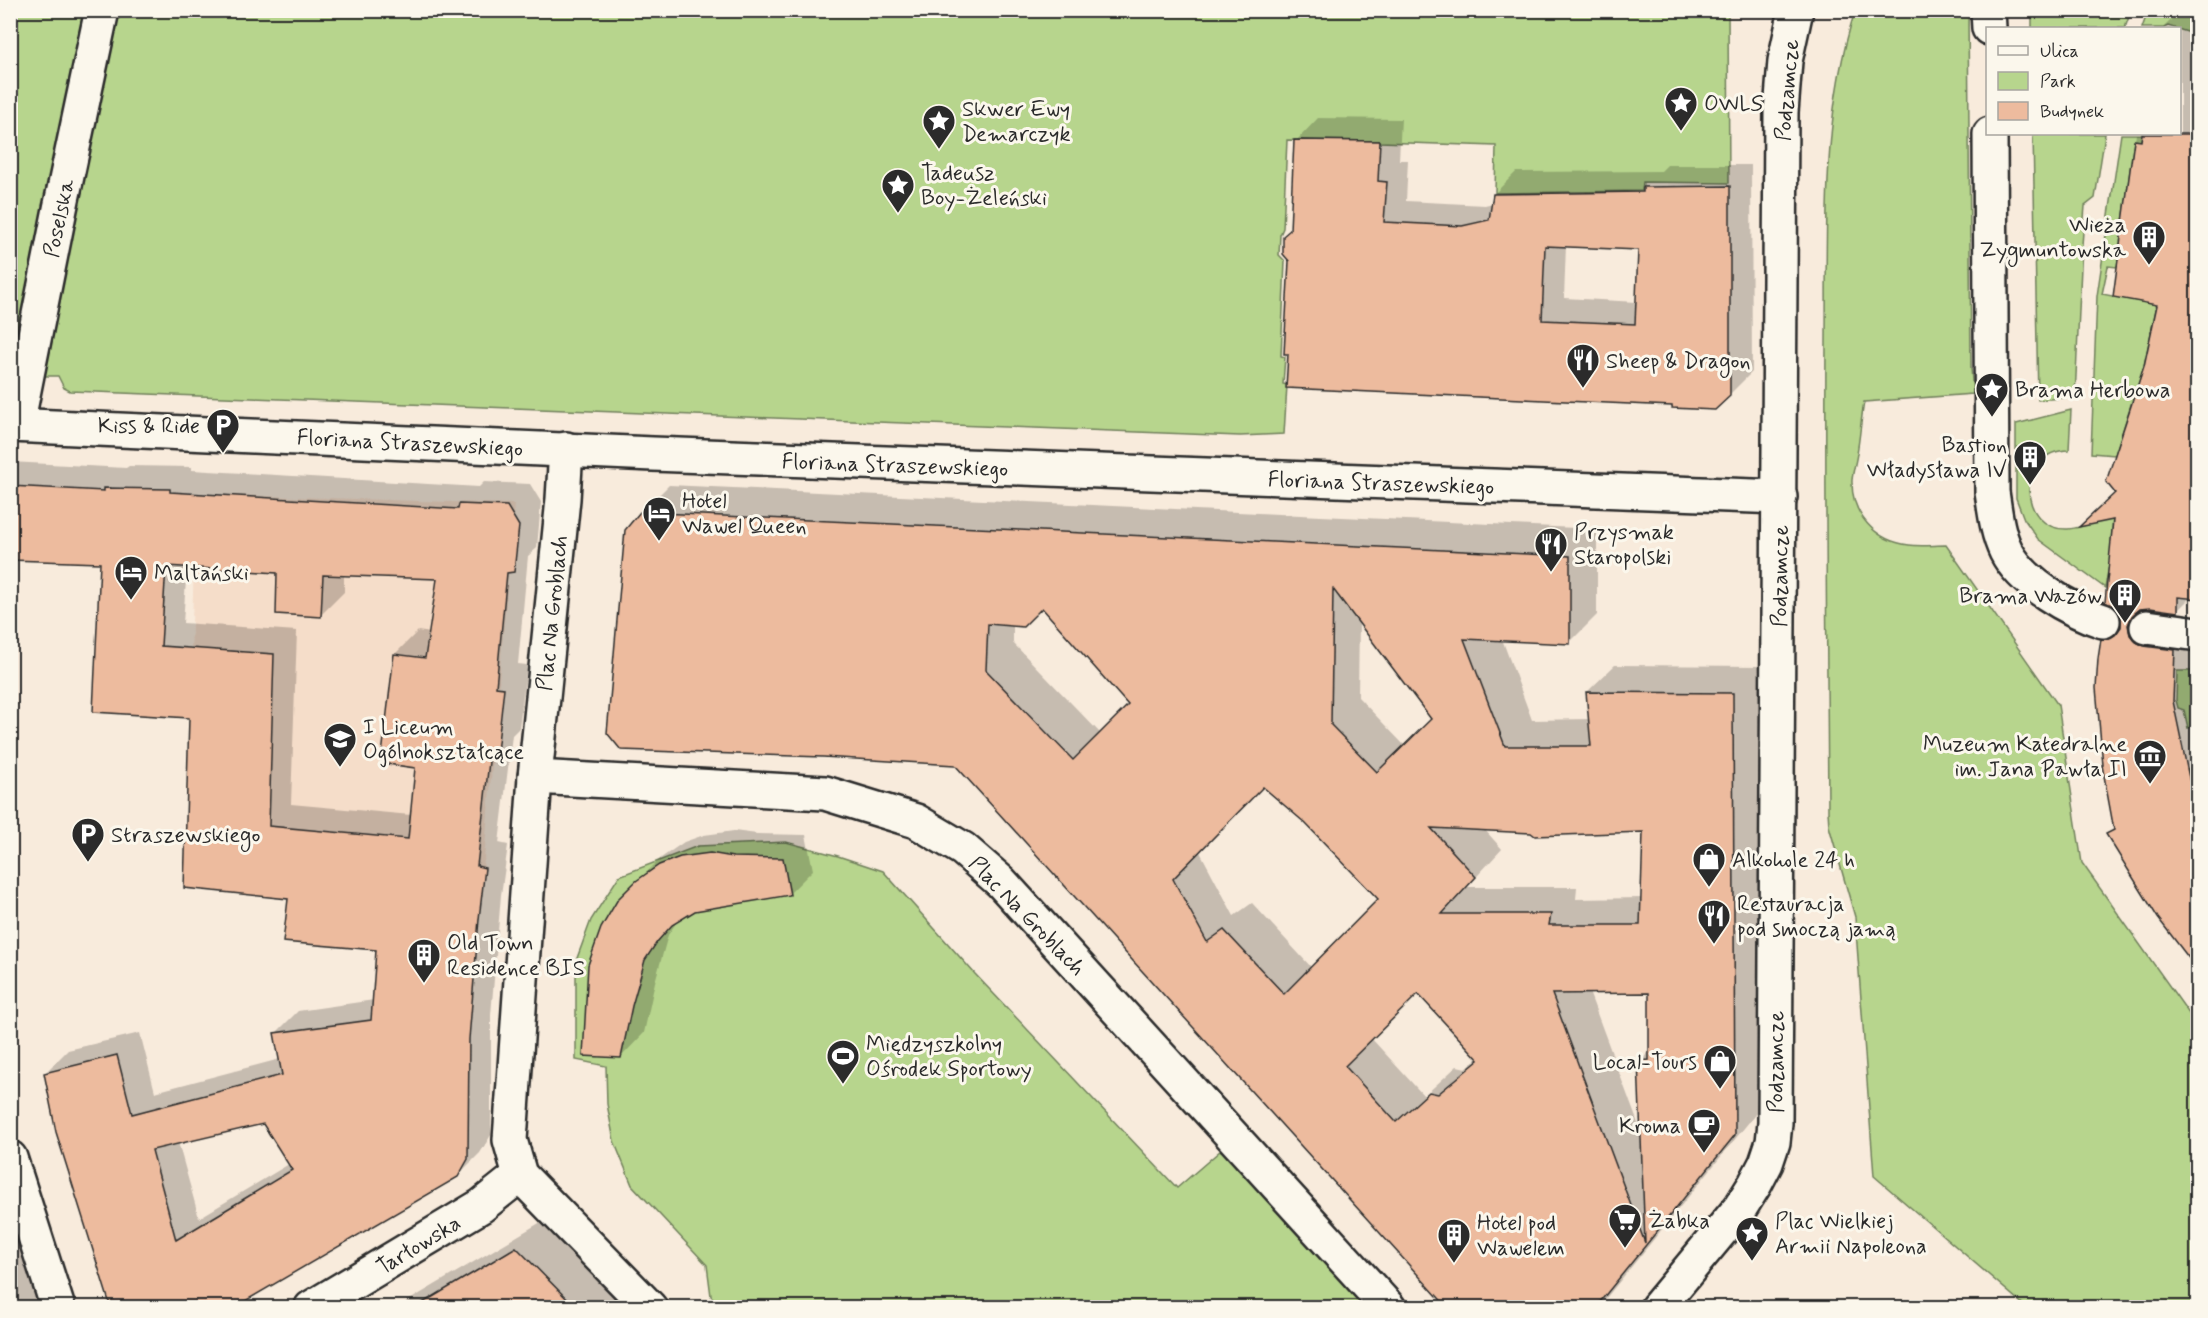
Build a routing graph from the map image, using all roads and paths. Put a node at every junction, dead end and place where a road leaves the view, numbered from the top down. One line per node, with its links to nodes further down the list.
1 (102, 10): 6 (street, Poselska)
2 (1796, 10): 8 (street, Podzamcze)
3 (1988, 10): 4 (street)
4 (1989, 27)
5 (1990, 135): 9 (street)
6 (14, 425): 7 (street, Floriana Straszewskiego)
7 (566, 449): 8 (street, Floriana Straszewskiego); 12 (street, Plac Na Groblach)
8 (1780, 497): 19 (street, Podzamcze)
9 (2103, 621)
10 (2147, 627): 11 (street)
11 (2198, 634)
12 (535, 777): 14 (street, Plac Na Groblach); 18 (street, Plac Na Groblach)
13 (10, 1158): 15 (street)
14 (520, 1175): 16 (street, Tarłowska); 17 (street, Plac Na Groblach)
15 (58, 1308)
16 (311, 1308)
17 (650, 1308)
18 (1389, 1308)
19 (1657, 1308)

